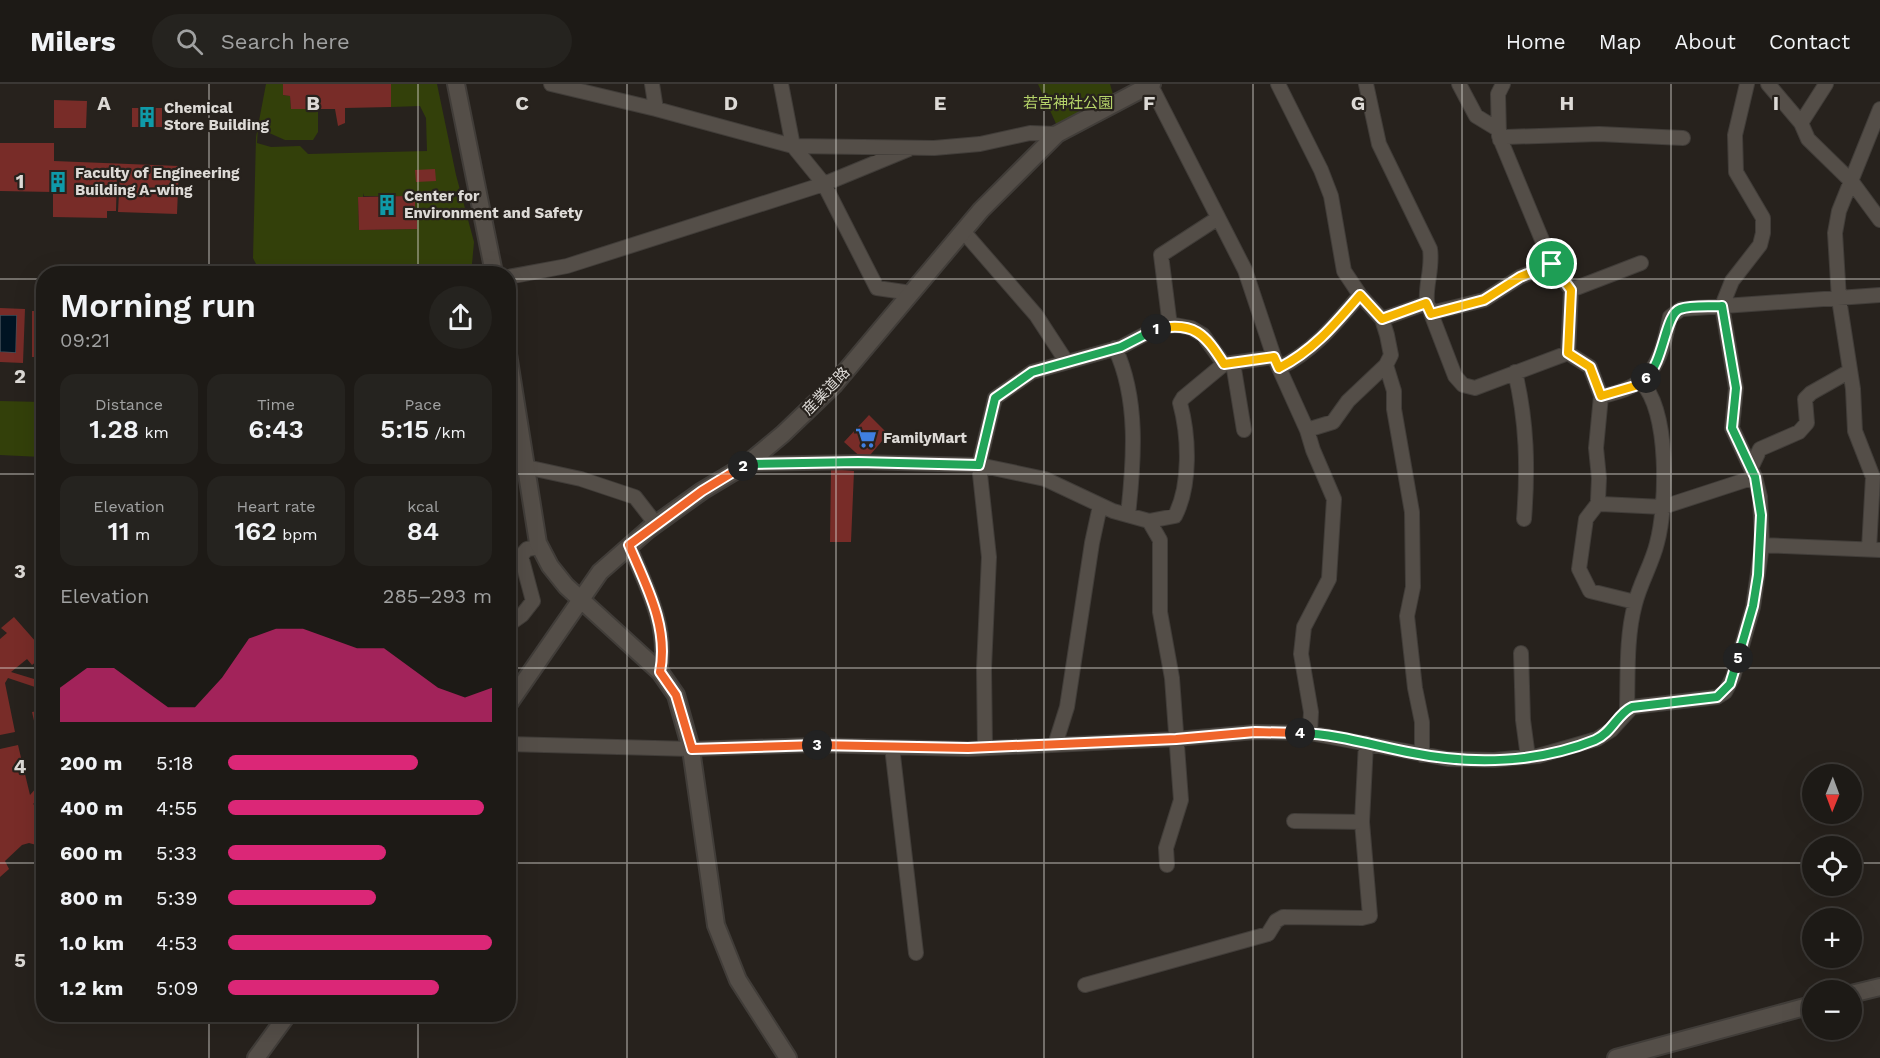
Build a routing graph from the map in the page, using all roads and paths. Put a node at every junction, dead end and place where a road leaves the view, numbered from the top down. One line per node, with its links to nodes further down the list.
1 (456, 84): 28 (street)
2 (551, 84): 13 (street)
3 (652, 84): 13 (street)
4 (782, 84): 19 (street)
5 (1151, 84): 16 (street, 産業道路); 23 (street)
6 (1278, 84): 32 (street)
7 (1366, 84): 36 (street)
8 (1459, 84): 17 (street)
9 (1503, 84): 17 (street)
10 (1747, 84): 35 (street)
11 (1768, 84): 15 (street)
12 (1826, 84): 15 (street)
13 (656, 109): 19 (street)
14 (1880, 109): 21 (street)
15 (1801, 123): 21 (street)
16 (1057, 134): 20 (street); 25 (street, 産業道路)
17 (1499, 135): 18 (street); 27 (street)
18 (1683, 138)
19 (793, 146): 20 (street); 22 (street)
20 (909, 149): 22 (street)
21 (1852, 182): 24 (street); 34 (street)
22 (824, 184): 29 (street); 31 (street)
23 (1218, 218): 38 (street); 42 (street)
24 (1880, 220)
25 (963, 231): 31 (street, 産業道路); 41 (street)
26 (1641, 263): 30 (street)
27 (1552, 264): 30 (street); 36 (street)
28 (493, 266)
29 (516, 276)
30 (1571, 290): 40 (street)
31 (911, 293): 52 (street, 産業道路)
32 (1360, 295): 37 (street); 42 (street)
33 (1880, 295): 34 (street)
34 (1839, 299): 35 (street); 45 (street)
35 (1722, 306): 47 (street); 56 (street)
36 (1429, 308): 37 (street); 46 (street)
37 (1382, 319): 44 (street)
38 (1170, 326): 39 (street); 43 (street)
39 (1115, 348): 41 (street); 60 (street)
40 (1568, 353): 46 (street); 48 (street)
41 (1066, 361): 54 (street)
42 (1276, 363): 43 (street); 51 (street)
43 (1229, 364): 50 (street); 62 (street)
44 (1386, 365): 51 (street); 83 (street)
45 (1850, 371): 56 (street); 67 (street)
46 (1515, 372): 61 (street)
47 (1641, 382): 48 (street); 59 (street)
48 (1601, 396): 57 (street)
49 (516, 402): 55 (street)
50 (1244, 430)
51 (1307, 430): 75 (street)
52 (747, 464): 54 (street); 63 (street, 産業道路)
53 (516, 465): 55 (street)
54 (979, 465): 58 (street); 81 (street)
55 (527, 467): 63 (street); 66 (street)
56 (1753, 472): 59 (street); 65 (street)
57 (1599, 502): 59 (street); 69 (street)
58 (1100, 506): 60 (street); 79 (street)
59 (1663, 507): 69 (street)
60 (1128, 515): 62 (street)
61 (1524, 519)
62 (1149, 521): 76 (street)
63 (656, 524): 64 (street, 産業道路)
64 (629, 545): 68 (street, 産業道路); 72 (street)
65 (1761, 545): 67 (street); 74 (street)
66 (540, 547): 68 (street); 70 (street)
67 (1874, 550)
68 (579, 599): 72 (street); 73 (street, 産業道路)
69 (1635, 602): 74 (street)
70 (516, 619)
71 (1521, 653): 84 (street)
72 (660, 672): 82 (street)
73 (516, 693)
74 (1627, 709): 84 (street)
75 (1310, 733): 76 (street); 77 (street)
76 (1176, 739): 79 (street); 87 (street)
77 (1365, 743): 83 (street); 86 (street)
78 (516, 744): 82 (street)
79 (1054, 745): 81 (street)
80 (891, 747): 81 (street); 82 (street); 88 (street)
81 (985, 748)
82 (692, 749): 95 (street)
83 (1422, 755): 84 (street)
84 (1528, 757)
85 (1294, 821): 86 (street)
86 (1362, 822): 89 (street)
87 (1167, 865)
88 (916, 953)
89 (1085, 985)
90 (1880, 987): 91 (street)
91 (1862, 991)
92 (1802, 1008): 96 (street)
93 (282, 1022): 94 (street)
94 (256, 1058)
95 (788, 1058)
96 (1616, 1058)

